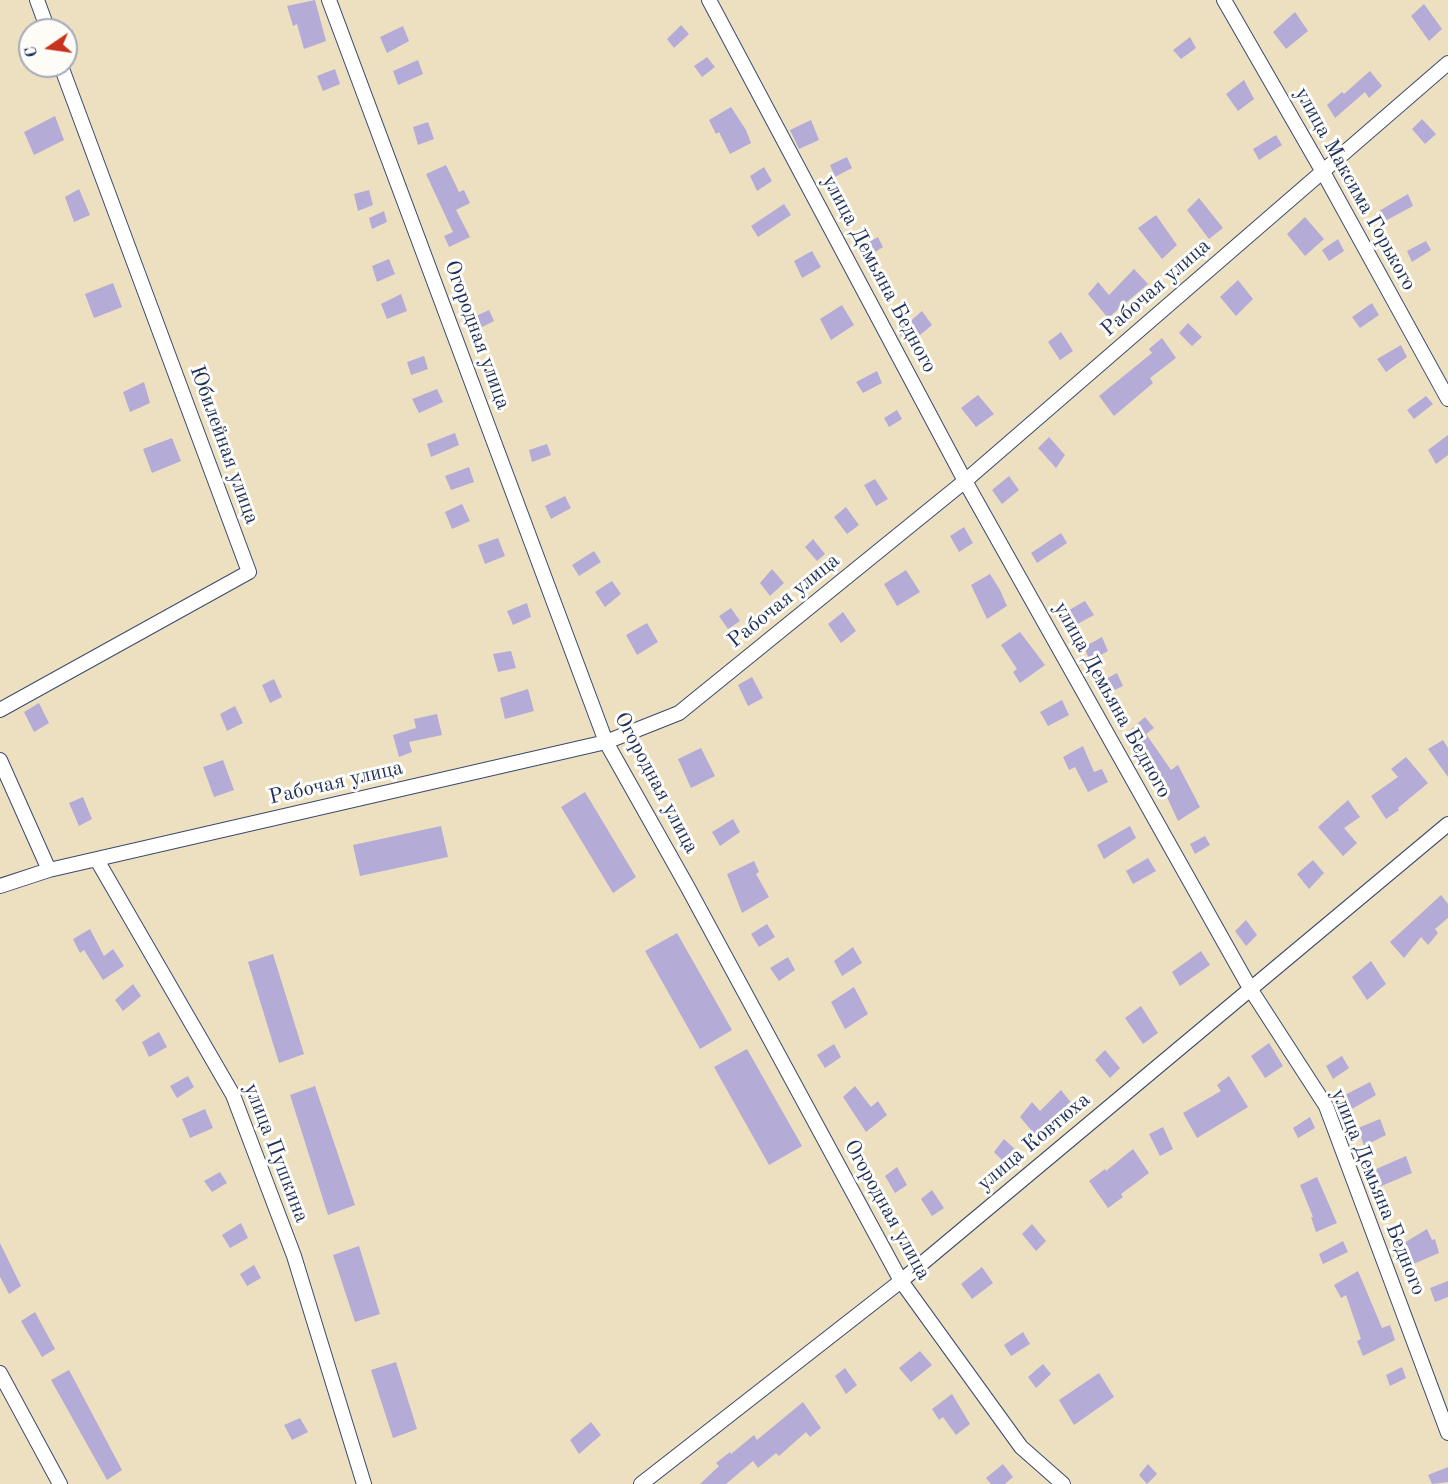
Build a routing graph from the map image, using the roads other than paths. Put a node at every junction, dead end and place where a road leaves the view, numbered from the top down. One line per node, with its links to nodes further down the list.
1 (36, 0): 5 (street)
2 (329, 0): 12 (street, Огородная улица)
3 (709, 0): 10 (street, улица Демьяна Бедного)
4 (1224, 0): 8 (street, улица Максима Горького)
5 (43, 18)
6 (1448, 63): 8 (street, Рабочая улица)
7 (65, 78): 11 (street, Юбилейная улица)
8 (1323, 172): 9 (street, улица Максима Горького); 10 (street, Рабочая улица)
9 (1448, 399)
10 (965, 481): 12 (street, Рабочая улица); 18 (street, улица Демьяна Бедного)
11 (0, 710)
12 (606, 742): 15 (street, Рабочая улица); 19 (street, Огородная улица)
13 (0, 760): 16 (street)
14 (1448, 824): 18 (street, улица Ковтюха)
15 (97, 860): 16 (street, Рабочая улица); 23 (street, улица Пушкина)
16 (49, 870): 17 (street, Рабочая улица)
17 (0, 886)
18 (1251, 990): 19 (street, улица Ковтюха); 21 (street, улица Демьяна Бедного)
19 (901, 1281): 24 (street, улица Ковтюха); 25 (street, Огородная улица)
20 (0, 1373): 22 (street)
21 (1448, 1433)
22 (60, 1484)
23 (364, 1484)
24 (641, 1484)
25 (1063, 1484)

